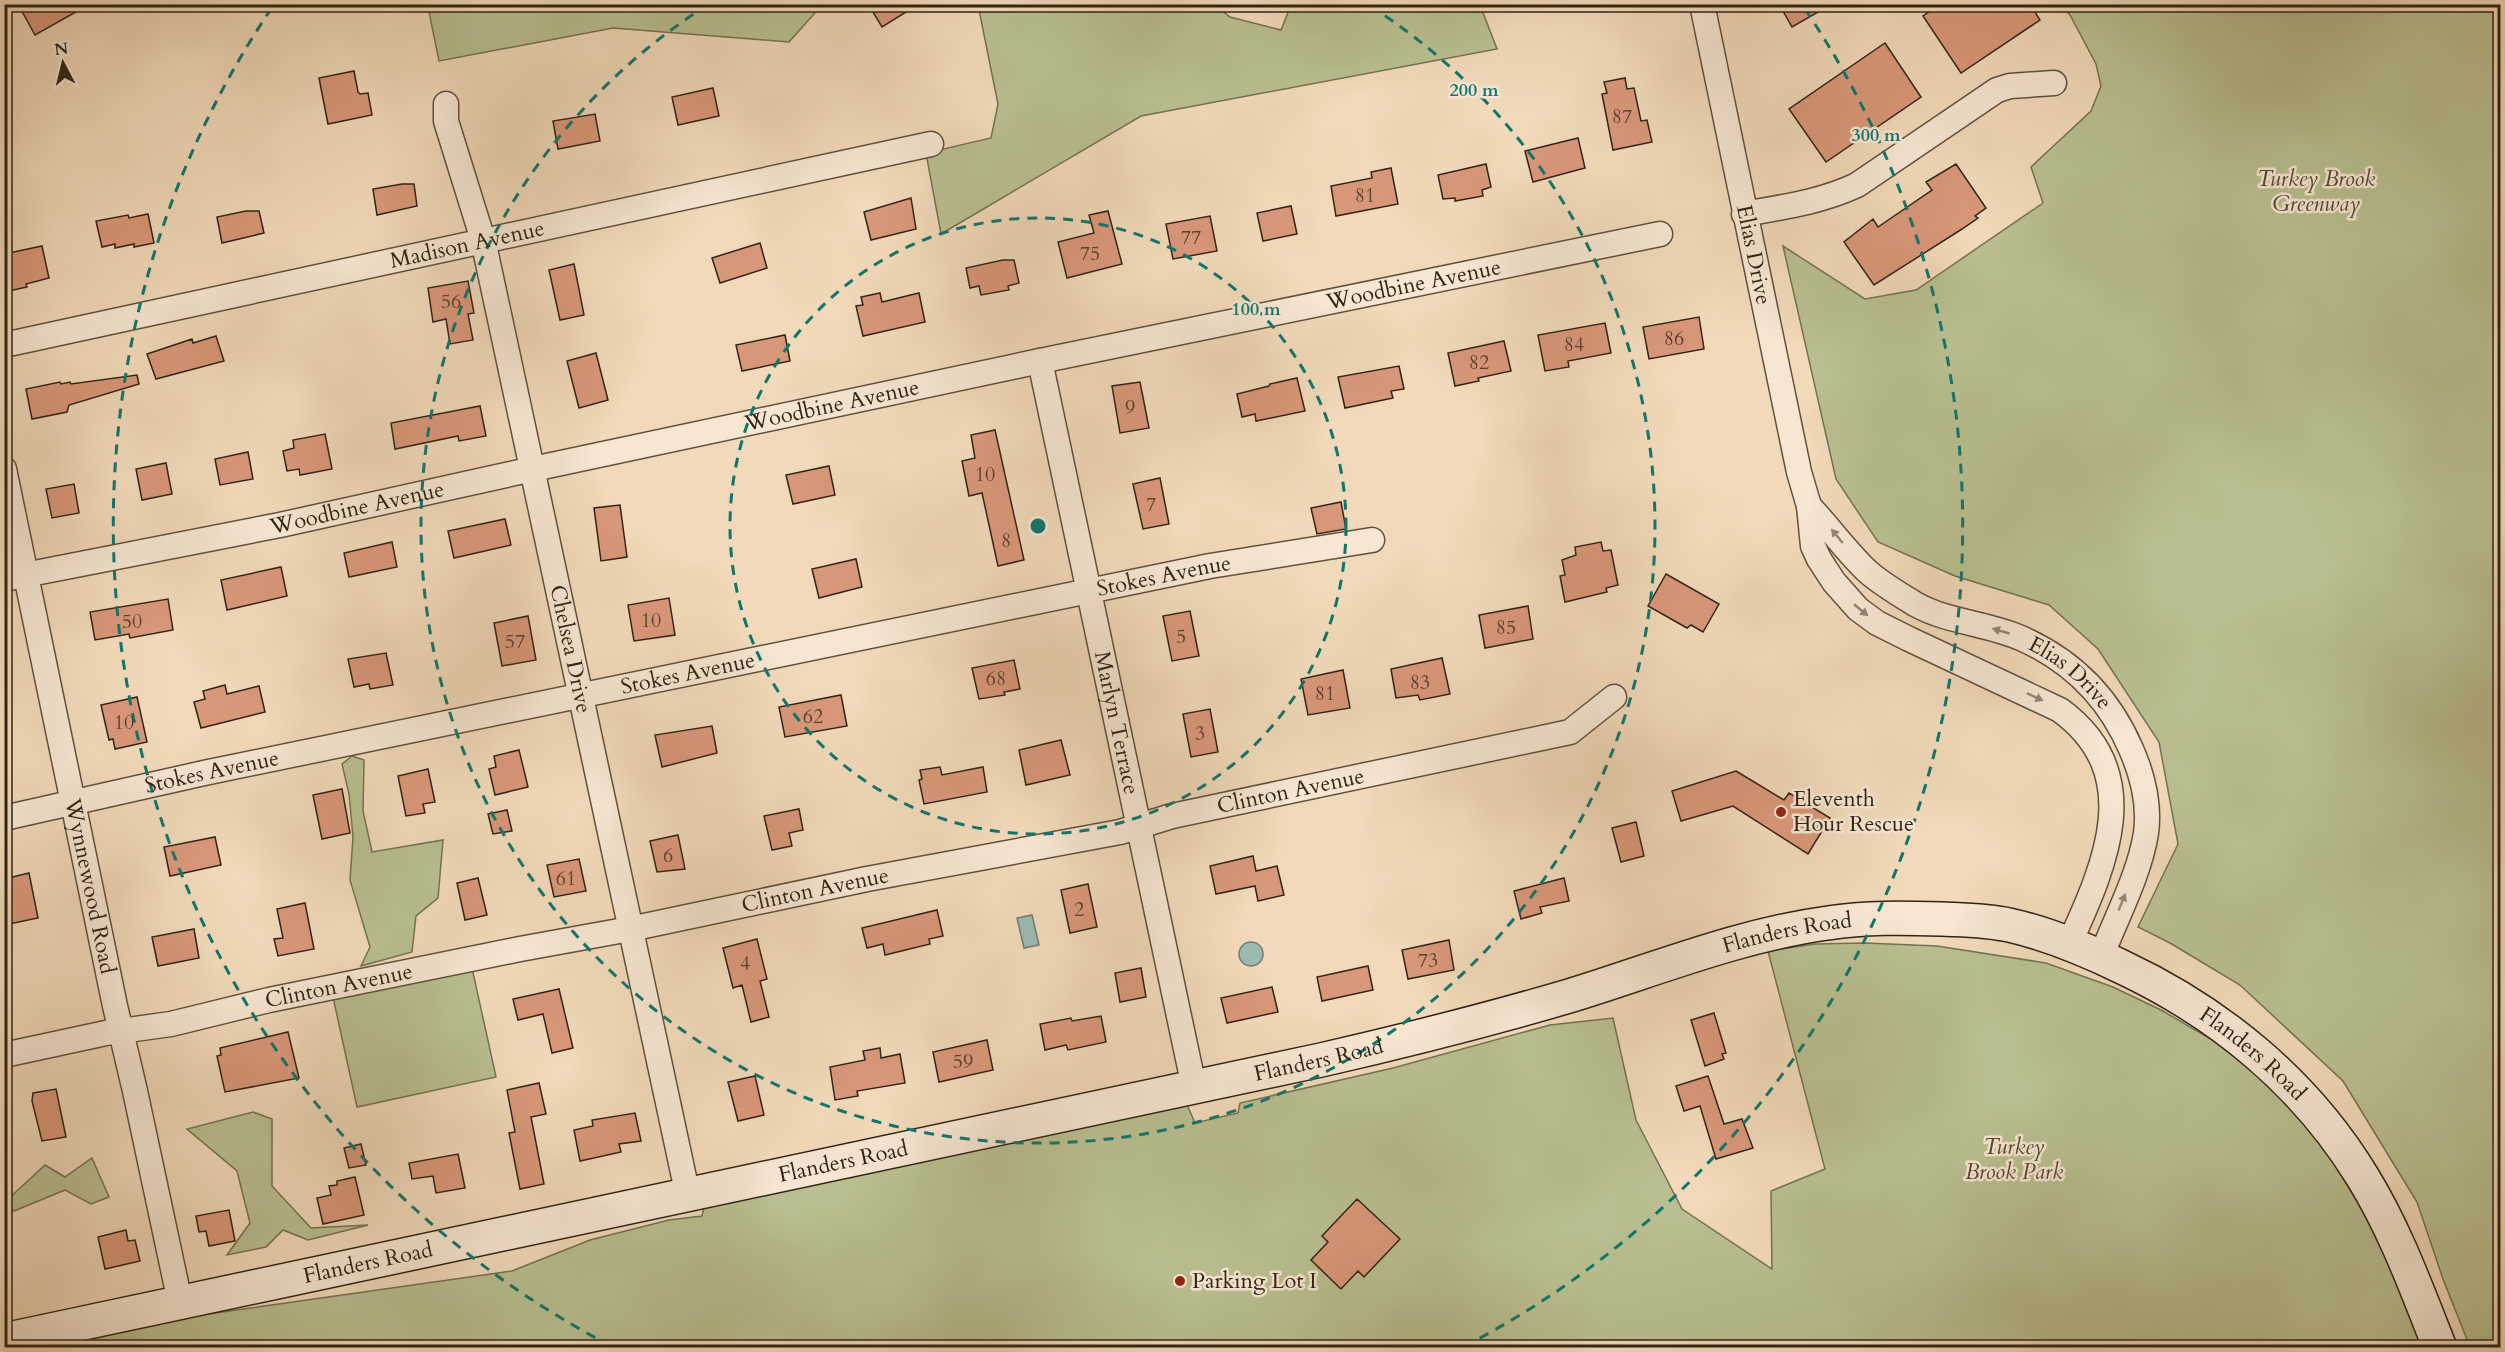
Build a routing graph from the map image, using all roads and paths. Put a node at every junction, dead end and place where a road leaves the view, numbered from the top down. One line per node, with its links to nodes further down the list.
1 (1702, 4): 5 (street, Elias Drive)
2 (2054, 84): 5 (street)
3 (446, 104): 7 (street, Chelsea Drive)
4 (931, 144): 7 (street, Madison Avenue)
5 (1744, 214): 12 (street, Elias Drive)
6 (1660, 234): 9 (street, Woodbine Avenue)
7 (483, 240): 8 (street, Madison Avenue); 11 (street, Chelsea Drive)
8 (4, 345)
9 (1040, 362): 11 (street, Woodbine Avenue); 15 (street, Marlyn Terrace)
10 (4, 469): 14 (street, Wynnewood Road)
11 (533, 469): 14 (street, Woodbine Avenue); 16 (street, Chelsea Drive)
12 (1809, 506): 22 (street, Elias Drive, one-way to 22); 23 (street, Elias Drive, one-way to 12)
13 (1372, 540): 15 (street, Stokes Avenue)
14 (15, 577): 18 (street, Wynnewood Road)
15 (1090, 592): 16 (street, Stokes Avenue); 20 (street, Marlyn Terrace)
16 (581, 696): 18 (street, Stokes Avenue); 21 (street, Chelsea Drive)
17 (1614, 697): 20 (street, Clinton Avenue)
18 (74, 804): 19 (street, Stokes Avenue); 24 (street, Wynnewood Road)
19 (4, 818)
20 (1140, 826): 21 (street, Clinton Avenue); 26 (street, Marlyn Terrace)
21 (630, 930): 24 (street, Clinton Avenue); 27 (street, Chelsea Drive)
22 (2070, 942): 23 (main road, Flanders Road); 26 (main road, Flanders Road)
23 (2101, 957): 30 (main road, Flanders Road)
24 (122, 1031): 25 (street, Clinton Avenue); 28 (street, Wynnewood Road)
25 (4, 1055)
26 (1194, 1087): 27 (main road, Flanders Road)
27 (688, 1196): 28 (main road, Flanders Road)
28 (180, 1302): 29 (main road, Flanders Road)
29 (4, 1340)
30 (2440, 1347)

